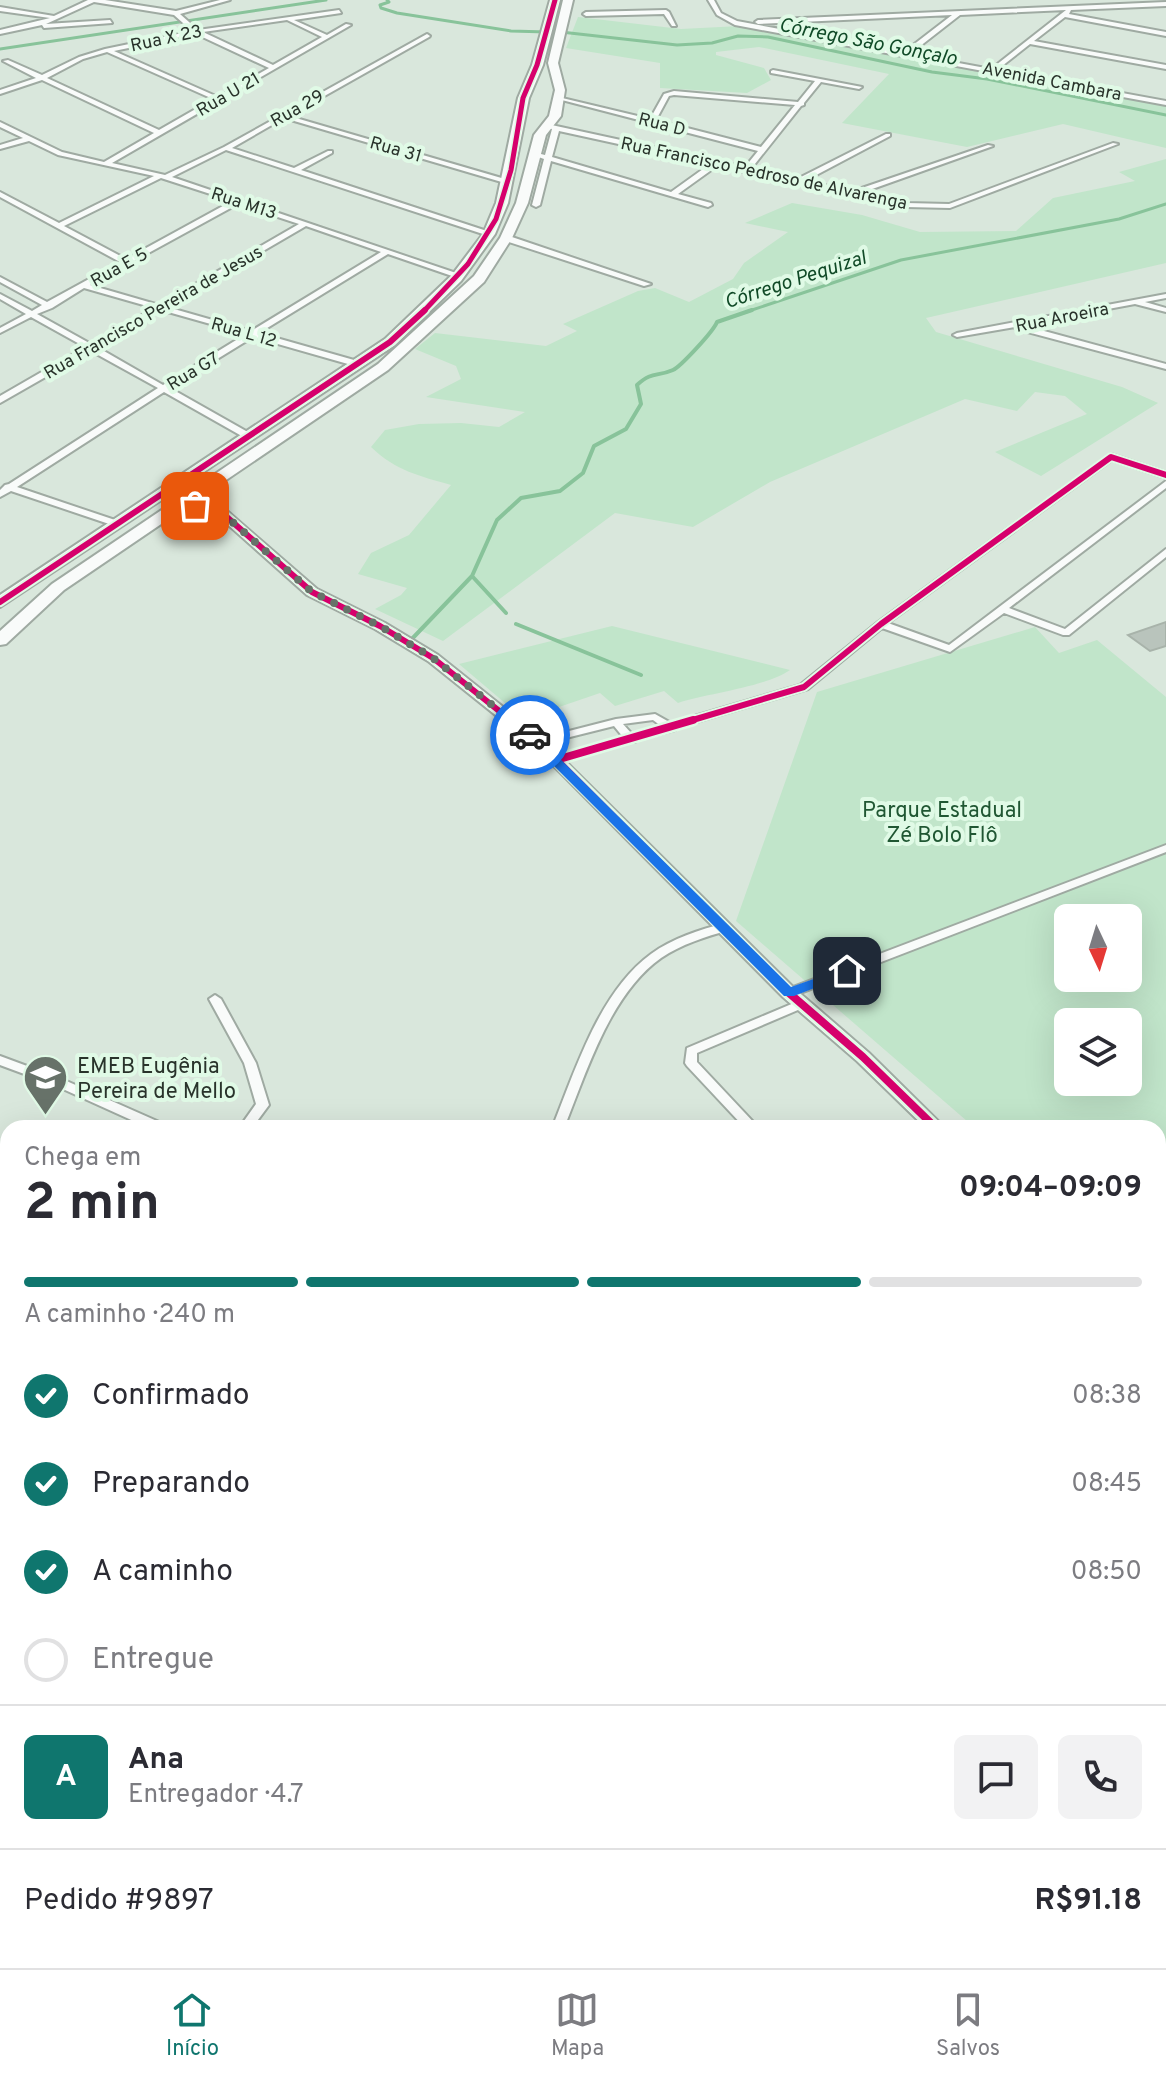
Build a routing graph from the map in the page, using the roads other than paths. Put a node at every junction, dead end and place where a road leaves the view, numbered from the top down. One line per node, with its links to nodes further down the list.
1 (93, 0): 10 (street); 20 (street)
2 (147, 0): 10 (street)
3 (227, 0): 16 (street)
4 (555, 0): 44 (main road)
5 (568, 0): 46 (main road)
6 (634, 0): 15 (street)
7 (711, 0): 23 (street)
8 (1018, 0): 13 (street)
9 (1166, 4): 11 (street)
10 (135, 7): 16 (street)
11 (1074, 8): 13 (street); 19 (street)
12 (0, 9): 20 (street)
13 (1027, 10): 17 (street)
14 (339, 12): 21 (street, Rua X 23)
15 (639, 12): 18 (street); 26 (street)
16 (176, 13): 27 (street)
17 (959, 13): 23 (street); 34 (street)
18 (586, 14)
19 (1063, 15): 29 (street); 32 (street)
20 (57, 18): 24 (street)
21 (287, 19): 27 (street, Rua X 23); 31 (street)
22 (110, 22): 24 (street)
23 (735, 23): 34 (street, Avenida Cambara)
24 (37, 24): 28 (street)
25 (348, 25): 31 (street, Rua U 21)
26 (674, 25)
27 (190, 26): 33 (street, Rua X 23); 37 (street)
28 (0, 32)
29 (1166, 34)
30 (427, 36): 49 (street, Rua 29)
31 (327, 37): 37 (street, Rua U 21)
32 (1029, 42): 36 (street); 38 (street)
33 (107, 50): 40 (street, Rua X 23); 45 (street)
34 (906, 54): 38 (street, Avenida Cambara)
35 (6, 61): 40 (street)
36 (1166, 67)
37 (274, 68): 45 (street, Rua U 21)
38 (993, 70): 47 (street, Avenida Cambara)
39 (773, 72): 41 (street)
40 (42, 78): 43 (street, Rua X 23); 53 (street)
41 (819, 80): 42 (street); 48 (street)
42 (859, 87)
43 (0, 92)
44 (524, 97): 46 (main road); 46 (main road); 69 (main road)
45 (218, 99): 53 (street, Rua U 21)
46 (552, 103): 50 (street, Rua D); 52 (main road)
47 (1166, 103)
48 (802, 104): 50 (street); 60 (street)
49 (283, 116): 59 (street, Rua 29); 69 (street, Rua 31)
50 (652, 121): 60 (street, Rua D)
51 (0, 124): 55 (street, Rua M13)
52 (551, 127): 62 (main road); 63 (street); 65 (street, Rua Francisco Pedroso de Alvarenga)
53 (160, 133): 64 (street, Rua U 21)
54 (888, 135): 70 (street)
55 (29, 139): 58 (street); 64 (street, Rua M13)
56 (1115, 144): 71 (street, Rua Francisco Pedroso de Alvarenga)
57 (990, 146): 71 (street)
58 (0, 147)
59 (226, 148): 67 (street); 68 (street, Rua 29)
60 (763, 150): 66 (street)
61 (330, 152): 67 (street)
62 (533, 154): 63 (street); 82 (main road)
63 (549, 159): 73 (street); 76 (street)
64 (107, 163): 68 (street, Rua M13)
65 (716, 163): 66 (street, Rua Francisco Pedroso de Alvarenga); 73 (street)
66 (747, 169): 70 (street, Rua Francisco Pedroso de Alvarenga)
67 (293, 171): 81 (street)
68 (163, 177): 74 (street, Rua M13); 80 (street, Rua 29)
69 (508, 181): 81 (main road)
70 (799, 181): 71 (street, Rua Francisco Pedroso de Alvarenga)
71 (854, 193)
72 (0, 194): 75 (street)
73 (672, 195): 77 (street)
74 (238, 201): 79 (street, Rua M13); 84 (street, Rua E 5)
75 (18, 203): 78 (street); 80 (street)
76 (536, 205)
77 (708, 205)
78 (0, 208)
79 (305, 224): 83 (street, Rua M13); 94 (street, Rua Francisco Pereira de Jesus)
80 (58, 226): 84 (street)
81 (489, 233): 85 (main road)
82 (506, 238): 87 (street); 109 (main road)
83 (387, 251): 85 (street, Rua M13); 100 (street, Rua G7)
84 (127, 263): 88 (street, Rua E 5)
85 (458, 275): 103 (main road)
86 (0, 279): 93 (street)
87 (647, 284)
88 (85, 286): 93 (street, Rua E 5); 94 (street, Rua L 12)
89 (0, 296): 92 (street)
90 (1166, 296): 91 (street, Rua Aroeira)
91 (1133, 302): 95 (street); 98 (street, Rua Aroeira)
92 (16, 306): 96 (street); 97 (street)
93 (49, 306): 97 (street, Rua E 5)
94 (159, 307): 100 (street, Rua L 12); 102 (street, Rua Francisco Pereira de Jesus)
95 (1166, 310)
96 (0, 312)
97 (32, 313): 99 (street, Rua E 5); 102 (street)
98 (1016, 326): 101 (street, Rua Aroeira); 104 (street)
99 (0, 331)
100 (254, 335): 103 (street, Rua L 12); 105 (street, Rua G7)
101 (957, 335)
102 (91, 348): 105 (street); 106 (street, Rua Francisco Pereira de Jesus)
103 (358, 364): 107 (main road)
104 (1166, 367)
105 (164, 388): 107 (street); 111 (street, Rua G7)
106 (0, 400)
107 (250, 437): 115 (main road)
108 (1166, 475): 119 (street)
109 (210, 483): 113 (main road); 114 (street)
110 (1166, 484): 118 (street)
111 (5, 486): 112 (street, Rua G7); 115 (street)
112 (0, 494)
113 (173, 508): 114 (street); 120 (main road)
114 (220, 511): 124 (street)
115 (118, 524): 117 (main road)
116 (1166, 552): 118 (street)
117 (0, 602)
118 (1005, 610): 119 (street)
119 (881, 624): 122 (street)
120 (0, 640)
121 (616, 722): 122 (street); 123 (street); 124 (street)
122 (671, 728): 123 (street)
123 (631, 740): 125 (street)
124 (538, 742): 125 (street)
125 (556, 760): 127 (street)
126 (1166, 848): 128 (street)
127 (725, 927): 128 (street); 133 (street)
128 (795, 998): 134 (street); 135 (street)
129 (215, 999): 132 (street)
130 (0, 1060): 131 (street)
131 (143, 1120)
132 (251, 1120)
133 (561, 1120)
134 (745, 1120)
135 (928, 1120)

